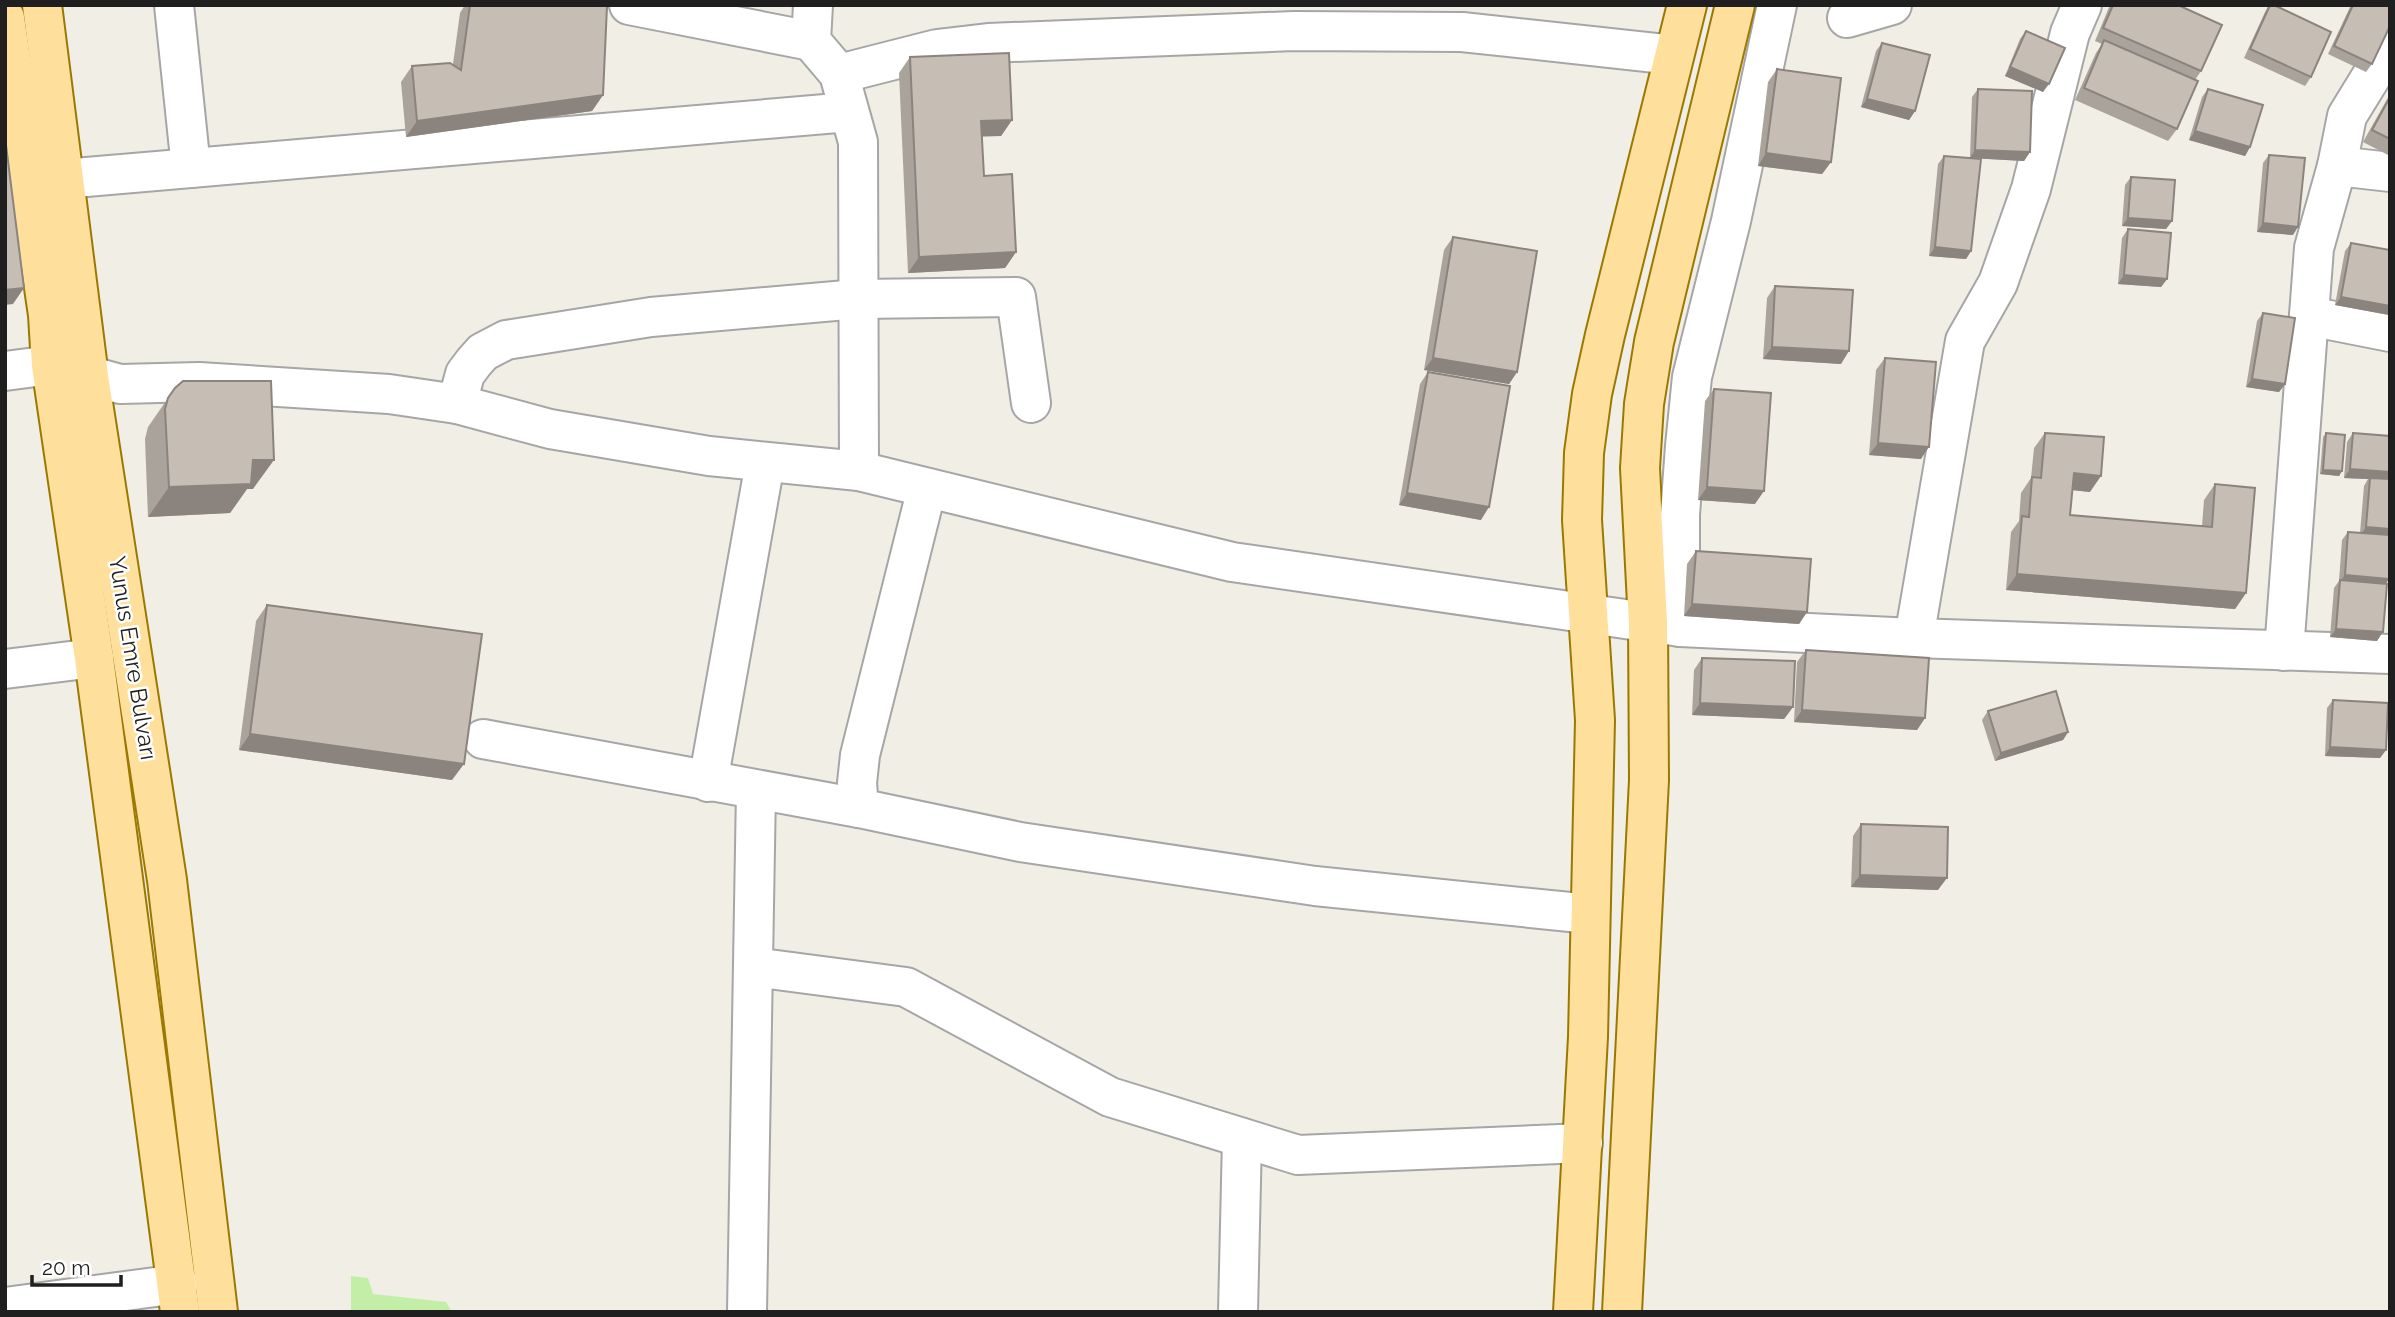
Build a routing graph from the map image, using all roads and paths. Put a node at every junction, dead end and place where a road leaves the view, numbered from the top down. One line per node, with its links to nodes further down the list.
1 (42, 5): 20 (main road, Yunus Emre Bulvarı)
2 (174, 5): 18 (street)
3 (629, 5): 12 (street)
4 (1687, 5): 14 (main road)
5 (1735, 5): 33 (main road)
6 (1777, 5): 33 (street)
7 (1892, 5): 11 (street)
8 (2072, 9): 34 (street)
9 (5, 18): 24 (main road, Yunus Emre Bulvarı)
10 (1311, 18): 14 (street); 15 (street)
11 (1847, 18)
12 (812, 23): 15 (street)
13 (2390, 46): 17 (street)
14 (1674, 55): 32 (main road)
15 (839, 74): 16 (street)
16 (849, 112): 18 (street); 21 (street)
17 (2337, 166): 19 (street); 22 (street)
18 (191, 168): 20 (street)
19 (2390, 172)
20 (63, 179): 26 (main road, Yunus Emre Bulvarı)
21 (858, 299): 27 (street); 28 (street); 30 (street)
22 (2309, 316): 23 (street); 35 (street)
23 (2390, 332)
24 (51, 365): 25 (street); 26 (street); 37 (main road, Yunus Emre Bulvarı)
25 (5, 371)
26 (89, 377): 28 (street); 49 (main road, Yunus Emre Bulvarı)
27 (1031, 403)
28 (457, 404): 29 (street)
29 (765, 463): 30 (street); 40 (street)
30 (859, 471): 31 (street)
31 (927, 488): 32 (street); 42 (street)
32 (1586, 614): 33 (street); 43 (main road)
33 (1664, 625): 34 (street); 53 (main road)
34 (1914, 638): 35 (street)
35 (2284, 651): 36 (street)
36 (2390, 654)
37 (94, 658): 38 (street); 47 (main road, Yunus Emre Bulvarı)
38 (5, 669)
39 (482, 739): 40 (street)
40 (708, 782): 41 (street)
41 (756, 790): 42 (street); 44 (street)
42 (859, 808): 43 (street)
43 (1590, 914): 46 (main road)
44 (753, 967): 45 (street); 50 (street)
45 (1242, 1138): 46 (street); 51 (street)
46 (1583, 1143): 52 (main road)
47 (179, 1298): 48 (street)
48 (5, 1307)
49 (218, 1312)
50 (747, 1312)
51 (1238, 1312)
52 (1573, 1312)
53 (1622, 1312)

